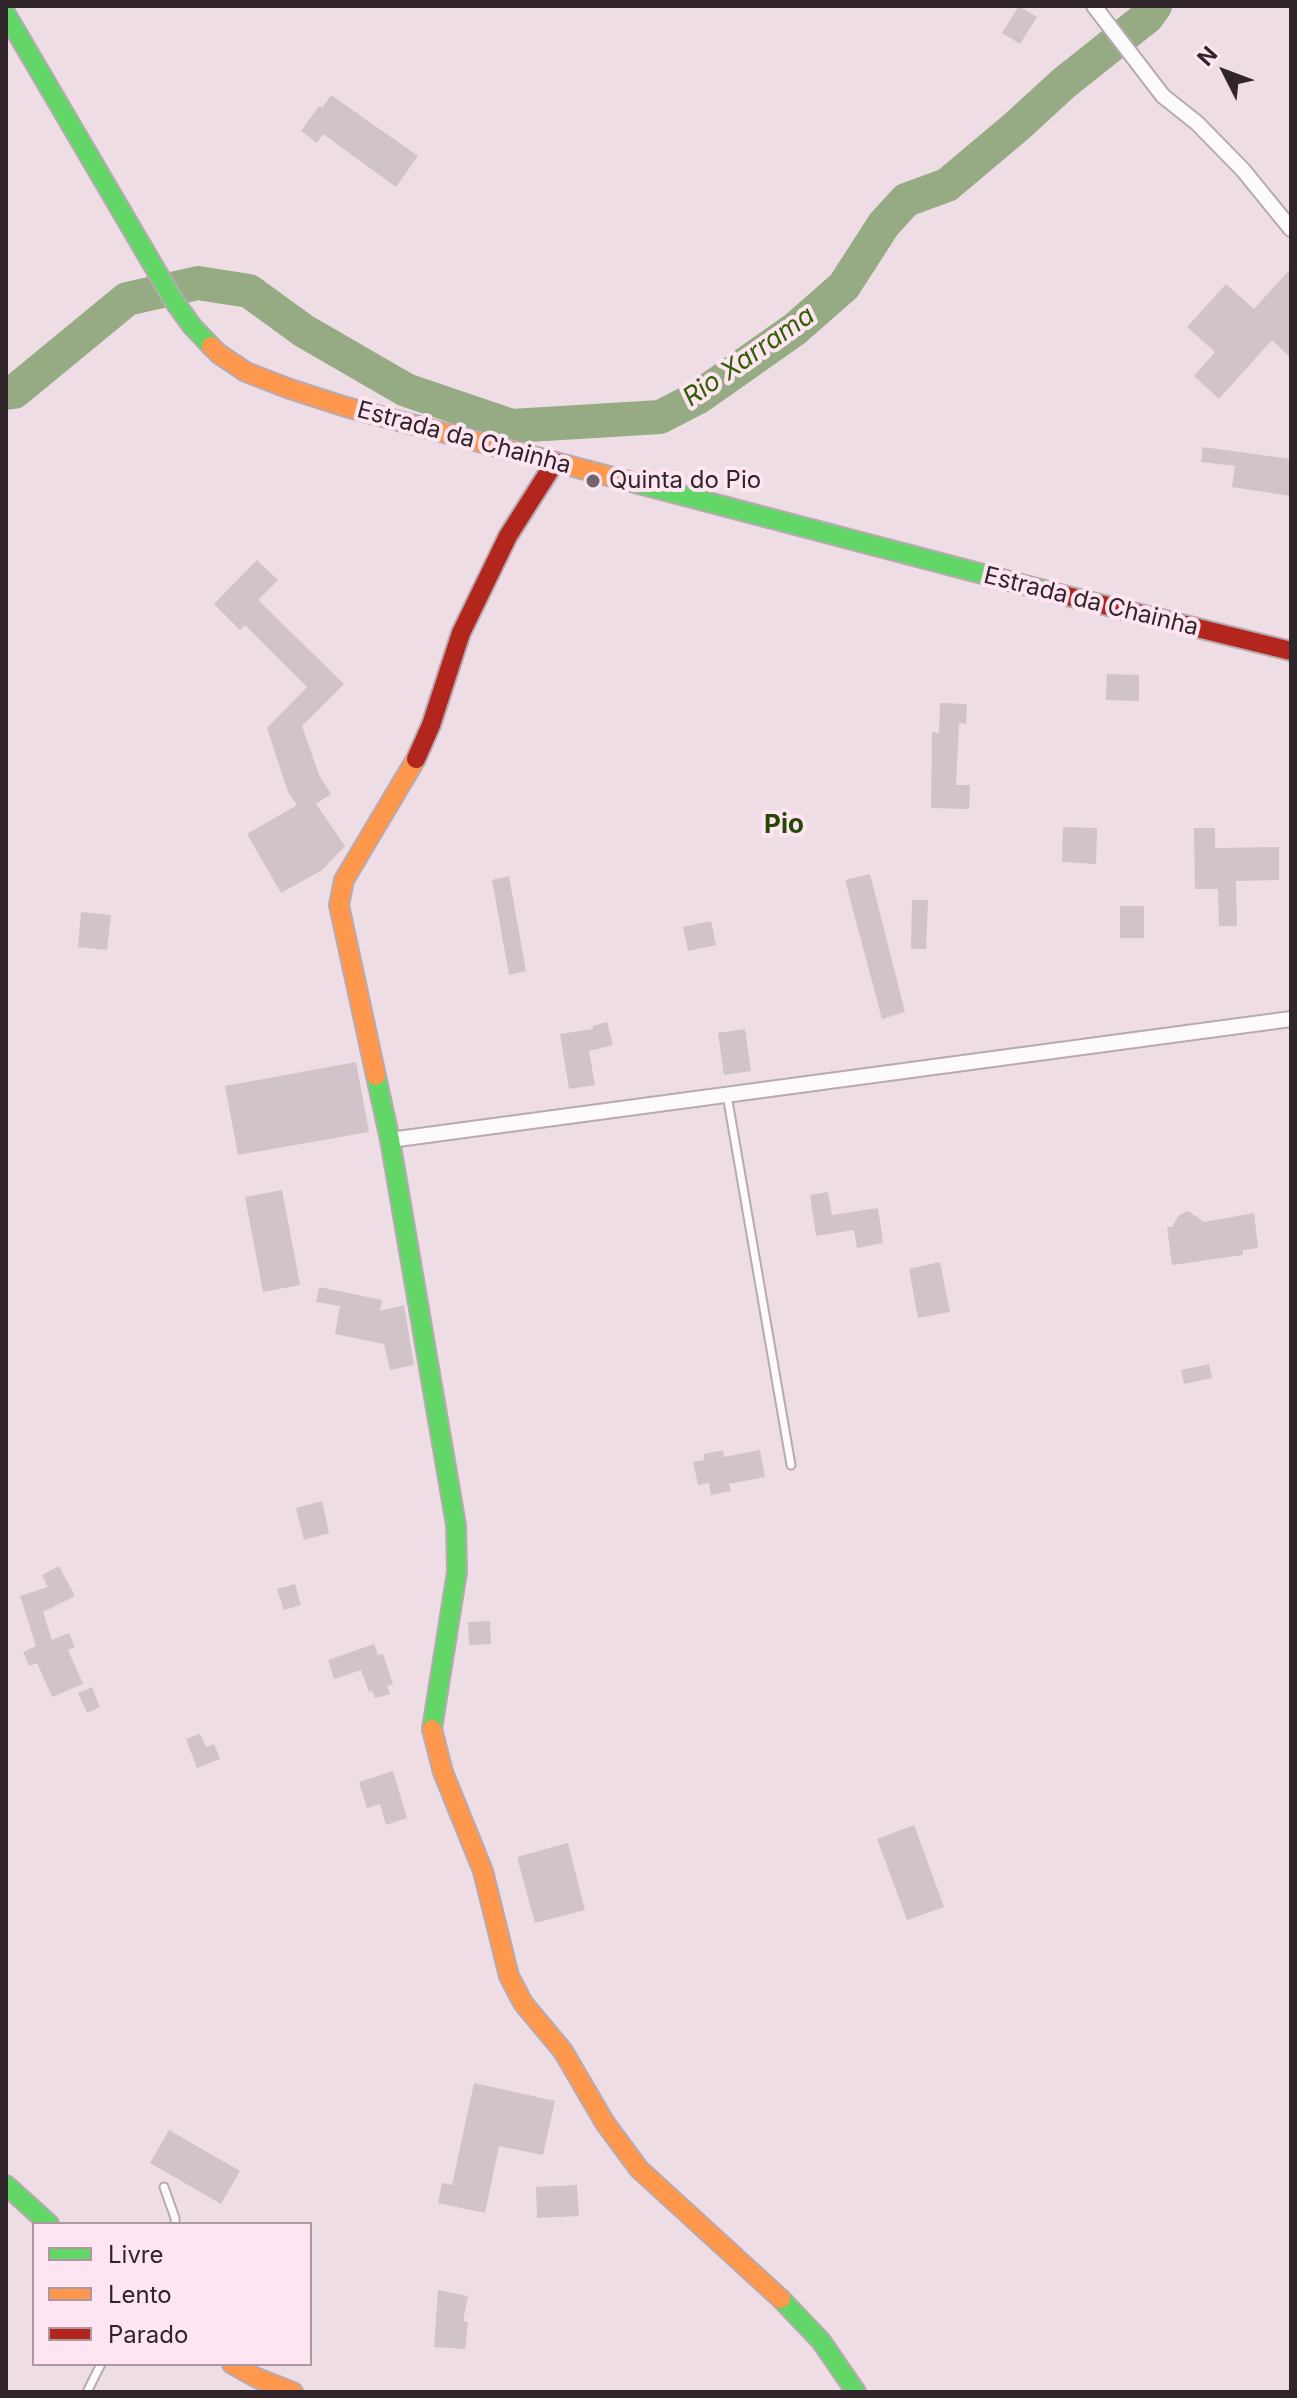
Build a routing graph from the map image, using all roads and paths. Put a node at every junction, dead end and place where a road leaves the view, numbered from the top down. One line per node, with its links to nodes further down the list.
1 (1094, 6): 3 (street)
2 (6, 14): 4 (street, Estrada da Chainha)
3 (1291, 229)
4 (555, 462): 5 (street, Estrada da Chainha); 8 (street)
5 (1291, 651)
6 (1291, 1019): 7 (street)
7 (727, 1095): 8 (street); 9 (lane)
8 (390, 1140): 18 (street)
9 (791, 1465)
10 (6, 2185): 12 (street)
11 (164, 2187): 13 (lane)
12 (47, 2222)
13 (175, 2222)
14 (100, 2366): 16 (lane)
15 (236, 2366): 17 (street)
16 (87, 2392)
17 (293, 2392)
18 (856, 2392)

